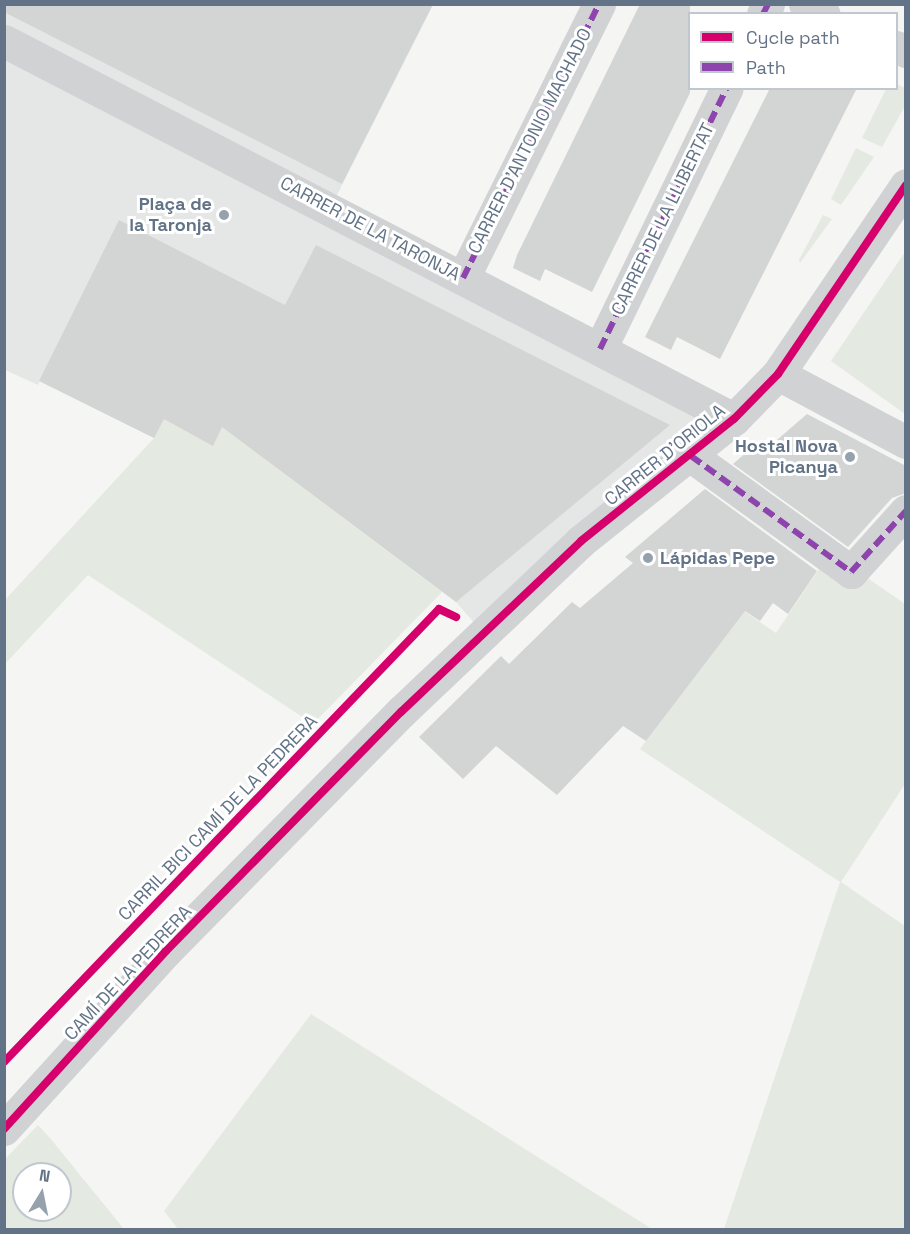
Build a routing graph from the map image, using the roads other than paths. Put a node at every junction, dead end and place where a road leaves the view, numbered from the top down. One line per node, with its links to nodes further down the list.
1 (599, 4): 5 (street, CARRER D'ANTONIO MACHADO)
2 (4, 41): 5 (street, CARRER DE LA TARONJA)
3 (726, 90): 6 (street, CARRER DE LA LLIBERTAT)
4 (906, 185): 7 (street, CARRER D'ORIOLA)
5 (462, 278): 6 (street, CARRER DE LA TARONJA)
6 (600, 349): 8 (street, CARRER DE LA TARONJA)
7 (778, 374): 8 (street, CARRER D'ORIOLA); 9 (street)
8 (735, 419): 10 (street, CARRER D'ORIOLA)
9 (906, 442)
10 (691, 456): 11 (street); 12 (street, CARRER D'ORIOLA)
11 (906, 511)
12 (401, 712): 13 (street, CAMÍ DE LA PEDRERA)
13 (4, 1129)

